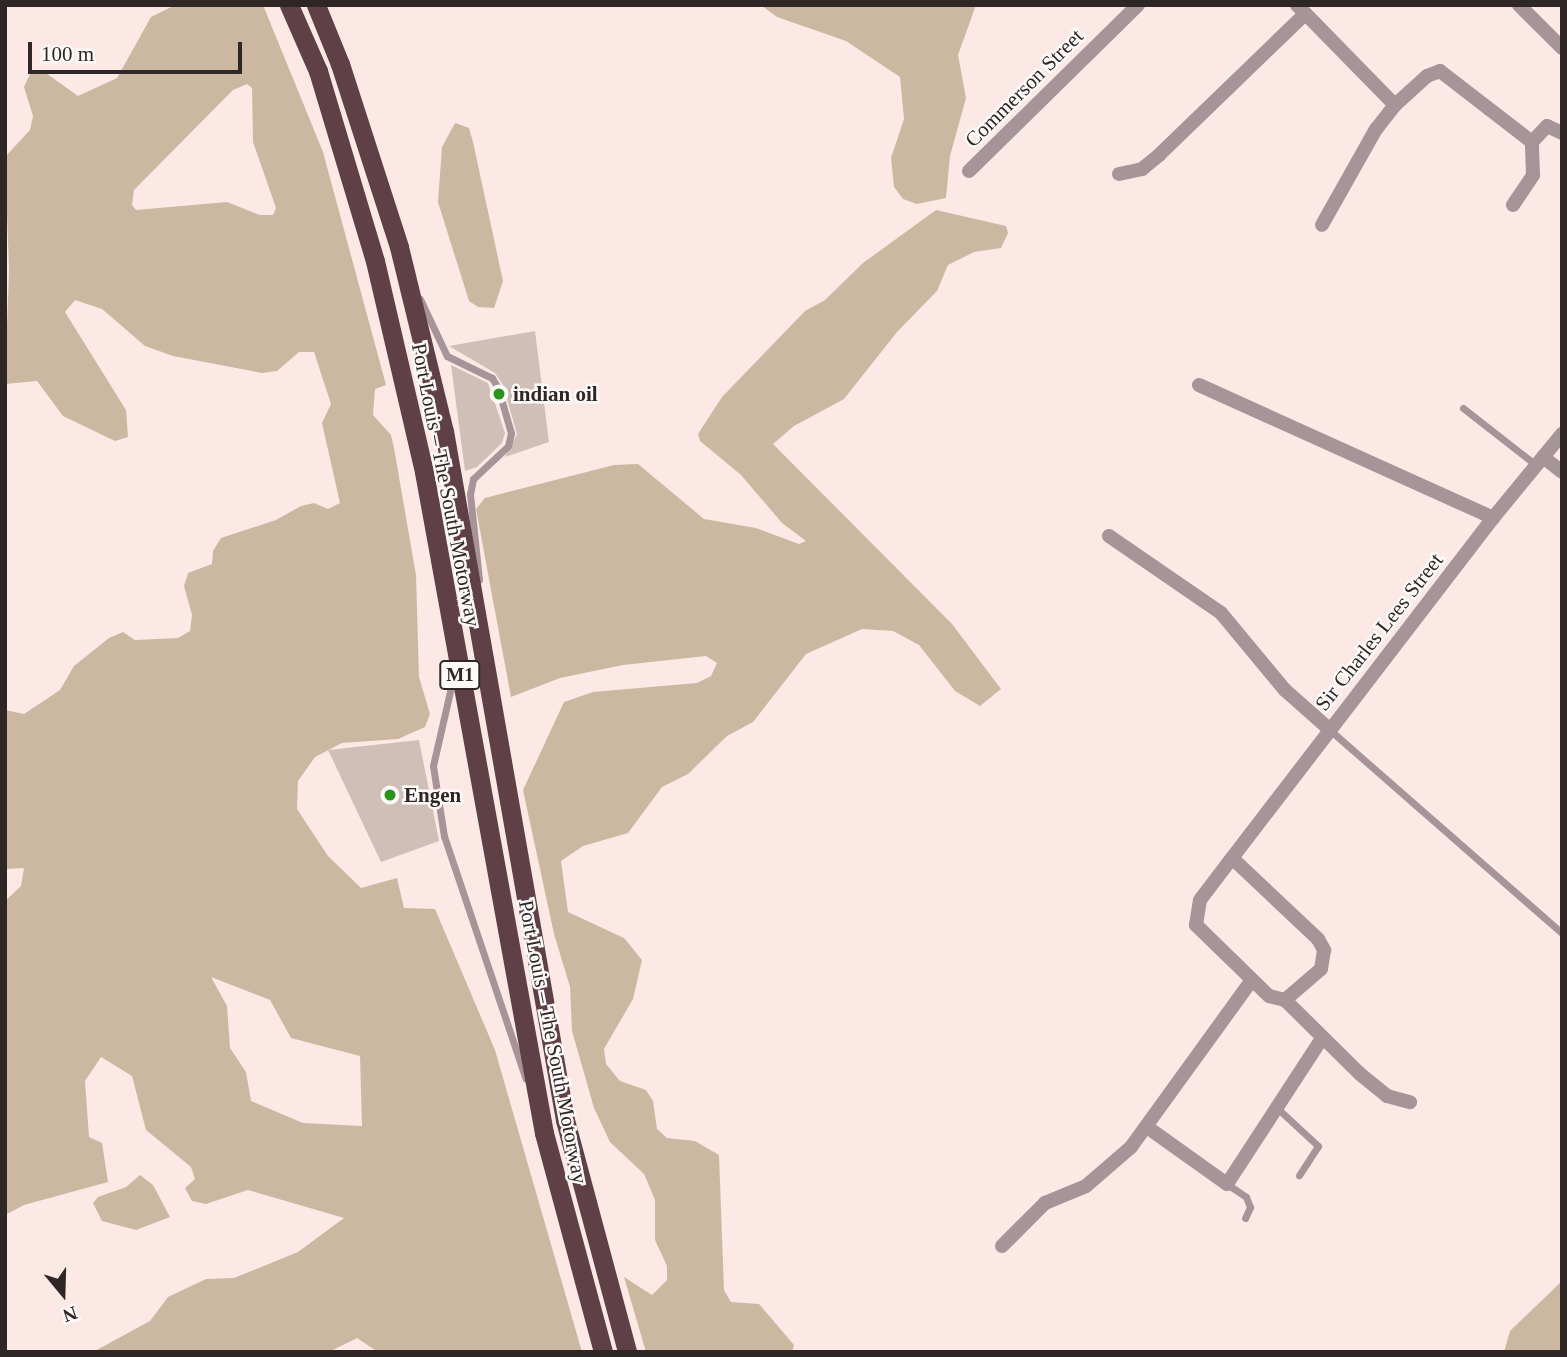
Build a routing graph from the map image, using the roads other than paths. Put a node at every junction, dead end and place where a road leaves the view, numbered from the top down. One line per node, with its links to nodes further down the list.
1 (289, 5): 23 (highway, Port Louis – The South Motorway / M1)
2 (316, 5): 14 (highway, Port Louis – The South Motorway / M1)
3 (1138, 5): 10 (street, Commerson Street)
4 (1519, 5): 6 (street)
5 (1301, 10): 7 (street); 11 (street)
6 (1562, 48)
7 (1395, 105): 9 (street); 13 (street)
8 (1562, 133): 9 (street)
9 (1532, 142): 12 (street)
10 (969, 171)
11 (1119, 174)
12 (1513, 205)
13 (1322, 225)
14 (398, 247): 22 (highway, Port Louis – The South Motorway / M1); 22 (lane)
15 (1199, 385): 20 (street)
16 (1463, 408): 18 (lane)
17 (1562, 434): 18 (street, Sir Charles Lees Street)
18 (1540, 461): 19 (street); 20 (street, Sir Charles Lees Street)
19 (1562, 472)
20 (1493, 518): 24 (street, Sir Charles Lees Street)
21 (1109, 536): 24 (street)
22 (481, 628): 39 (highway, Port Louis – The South Motorway / M1)
23 (458, 661): 33 (highway, Port Louis – The South Motorway / M1); 33 (lane)
24 (1330, 730): 25 (street, Sir Charles Lees Street); 26 (lane)
25 (1232, 858): 27 (street, Sir Charles Lees Street); 28 (street)
26 (1562, 933)
27 (1252, 980): 28 (street, Sir Charles Lees Street); 32 (street)
28 (1285, 1000): 29 (street, Sir Charles Lees Street)
29 (1321, 1038): 30 (street, Sir Charles Lees Street); 31 (street)
30 (1410, 1102)
31 (1276, 1108): 34 (lane); 35 (street)
32 (1147, 1127): 35 (street); 37 (street)
33 (544, 1133): 38 (highway, Port Louis – The South Motorway / M1)
34 (1299, 1175)
35 (1227, 1184): 36 (lane)
36 (1245, 1218)
37 (1002, 1246)
38 (603, 1352)
39 (627, 1352)

